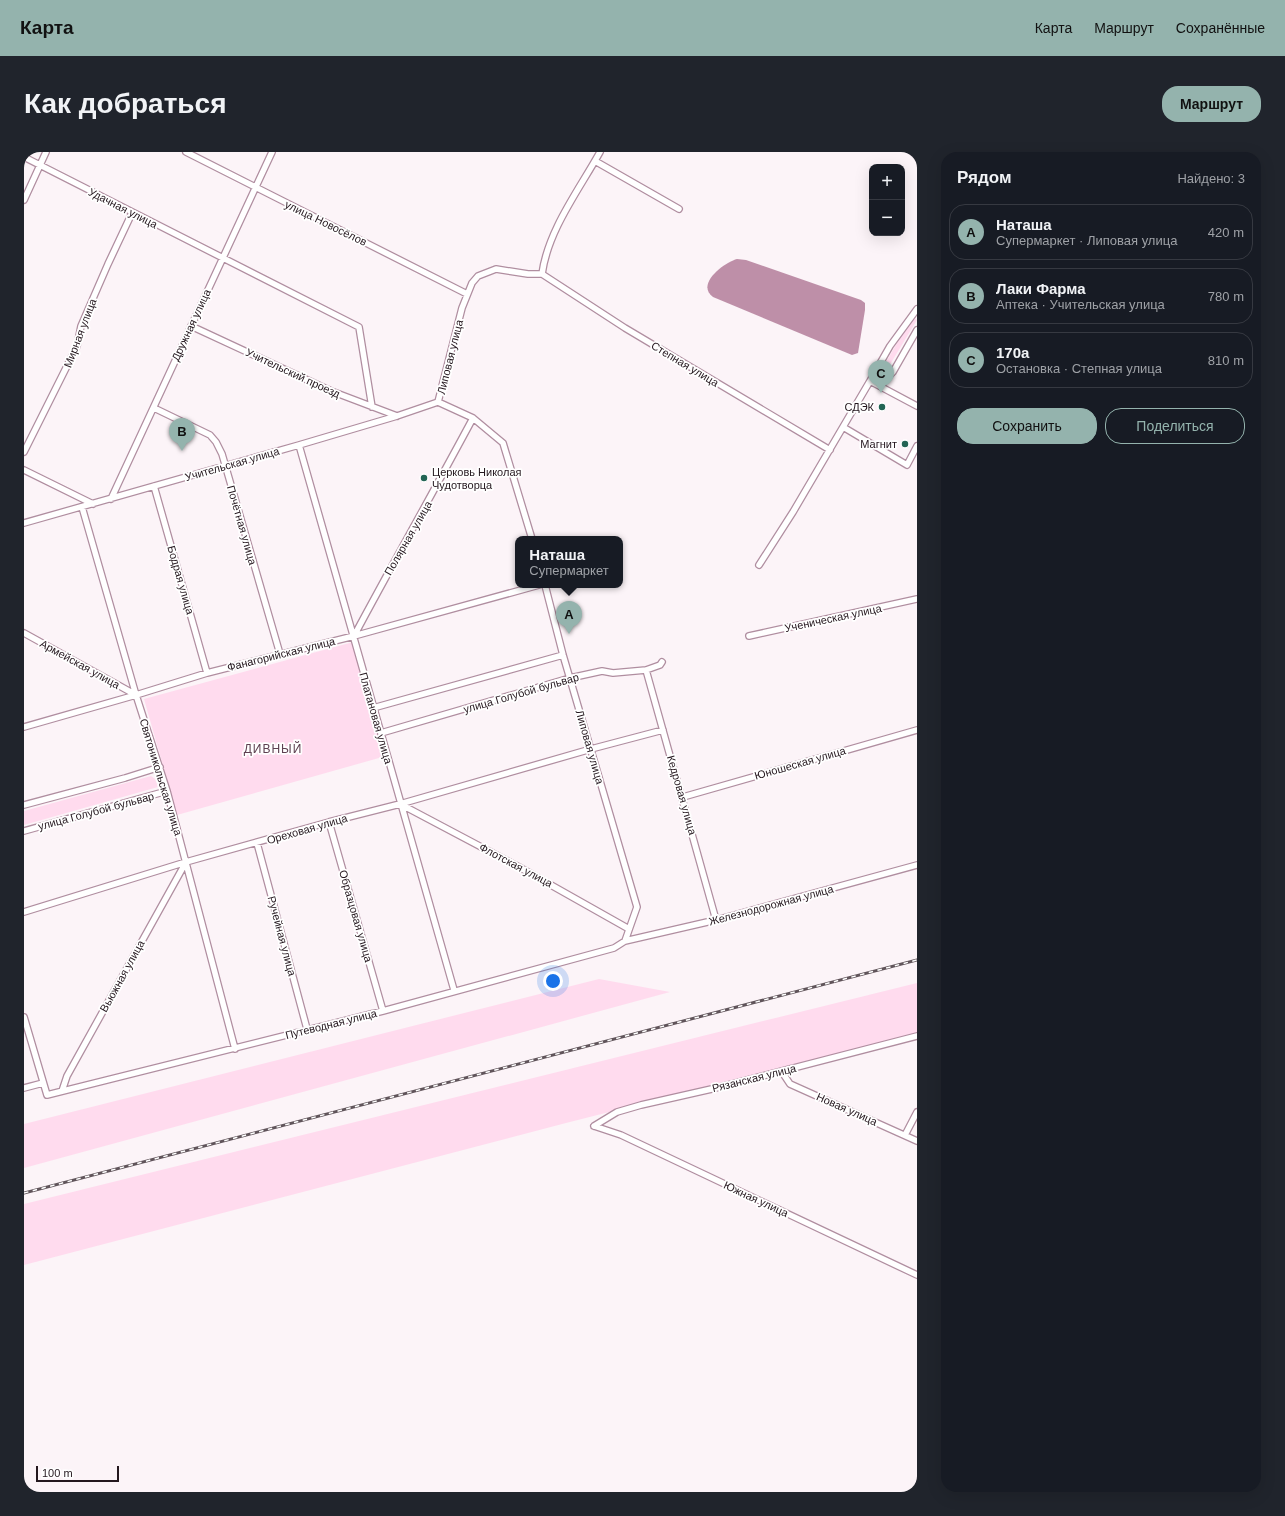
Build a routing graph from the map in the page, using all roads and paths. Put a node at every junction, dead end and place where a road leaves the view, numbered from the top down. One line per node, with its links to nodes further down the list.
1 (46, 152): 7 (street)
2 (186, 152): 8 (street, улица Новосёлов)
3 (272, 152): 8 (street, Дружная улица)
4 (600, 152): 6 (street)
5 (24, 157): 7 (street, Удачная улица)
6 (595, 161): 10 (street); 13 (street)
7 (40, 166): 9 (street); 11 (street, Удачная улица)
8 (255, 188): 12 (street, Дружная улица); 14 (street, улица Новосёлов)
9 (24, 200)
10 (679, 209)
11 (132, 213): 12 (street, Удачная улица); 29 (street, Мирная улица)
12 (222, 258): 16 (street, Дружная улица); 21 (street, Удачная улица)
13 (542, 274): 14 (street, Липовая улица); 28 (street, Степная улица)
14 (467, 294): 19 (street, Липовая улица)
15 (917, 309): 18 (street)
16 (191, 326): 21 (street, Учительский проезд); 22 (street, Дружная улица)
17 (917, 330): 18 (street)
18 (870, 380): 20 (street); 25 (street)
19 (438, 402): 23 (street, Учительская улица); 24 (street, Липовая улица)
20 (917, 406)
21 (372, 407): 23 (street, Учительский проезд)
22 (154, 408): 30 (street, Почётная улица); 33 (street, Дружная улица)
23 (397, 416): 26 (street, Учительская улица)
24 (473, 418): 37 (street, Липовая улица); 43 (street, Полярная улица)
25 (843, 427): 27 (street); 28 (street)
26 (299, 445): 30 (street, Учительская улица); 43 (street, Платановая улица)
27 (917, 446)
28 (830, 450): 38 (street)
29 (24, 452)
30 (225, 466): 32 (street, Учительская улица); 45 (street, Почётная улица)
31 (24, 470): 34 (street)
32 (154, 486): 33 (street, Учительская улица); 49 (street, Бодрая улица)
33 (111, 499): 34 (street, Учительская улица)
34 (93, 504): 35 (street, Учительская улица)
35 (82, 507): 36 (street, Учительская улица); 51 (street, Святоникольская улица)
36 (24, 523)
37 (531, 536)
38 (760, 565)
39 (528, 588): 43 (street, Фанагорийская улица)
40 (546, 588): 46 (street, Липовая улица)
41 (917, 599): 44 (street, Ученическая улица)
42 (24, 633): 51 (street, Армейская улица)
43 (354, 636): 45 (street, Фанагорийская улица); 52 (street, Платановая улица)
44 (749, 636)
45 (280, 654): 49 (street, Фанагорийская улица)
46 (563, 655): 50 (street, Липовая улица); 52 (street)
47 (662, 662): 48 (street, улица Голубой бульвар)
48 (646, 670): 50 (street, улица Голубой бульвар); 54 (street, Кедровая улица)
49 (207, 673): 51 (street, Фанагорийская улица)
50 (570, 678): 56 (street, улица Голубой бульвар); 57 (street, Липовая улица)
51 (136, 695): 53 (street, Фанагорийская улица); 58 (street, Святоникольская улица)
52 (373, 708): 56 (street, Платановая улица)
53 (24, 727)
54 (663, 730): 57 (street, Ореховая улица); 60 (street, Кедровая улица)
55 (917, 730): 60 (street, Юношеская улица)
56 (381, 733): 61 (street, Платановая улица)
57 (591, 749): 61 (street, Ореховая улица); 70 (street, Липовая улица)
58 (160, 767): 59 (street, Святоникольская улица); 62 (street)
59 (168, 791): 64 (street, улица Голубой бульвар); 66 (street, Святоникольская улица)
60 (683, 797): 69 (street, Кедровая улица)
61 (400, 804): 63 (street, Ореховая улица); 70 (street, Флотская улица); 73 (street, Платановая улица)
62 (24, 806)
63 (329, 822): 65 (street, Ореховая улица); 74 (street, Образцовая улица)
64 (24, 831)
65 (257, 843): 66 (street, Ореховая улица); 76 (street, Ручейная улица)
66 (186, 862): 68 (street, Ореховая улица); 78 (street, Святоникольская улица); 82 (street, Вьюжная улица)
67 (917, 865): 69 (street, Железнодорожная улица)
68 (24, 912)
69 (716, 920): 71 (street, Железнодорожная улица)
70 (629, 929): 71 (street)
71 (625, 941): 72 (street, Железнодорожная улица)
72 (614, 948): 73 (street, Путеводная улица)
73 (454, 990): 74 (street, Путеводная улица)
74 (383, 1010): 76 (street, Путеводная улица)
75 (24, 1017): 80 (street)
76 (307, 1029): 78 (street, Путеводная улица)
77 (917, 1036): 79 (street, Рязанская улица)
78 (235, 1049): 82 (street, Путеводная улица)
79 (782, 1072): 84 (street, Рязанская улица); 85 (street, Новая улица)
80 (43, 1083): 81 (street); 82 (street, Путеводная улица)
81 (24, 1088)
82 (62, 1091)
83 (917, 1112): 85 (street)
84 (594, 1126): 87 (street, Южная улица)
85 (905, 1135): 86 (street, Новая улица)
86 (917, 1141)
87 (917, 1275)

